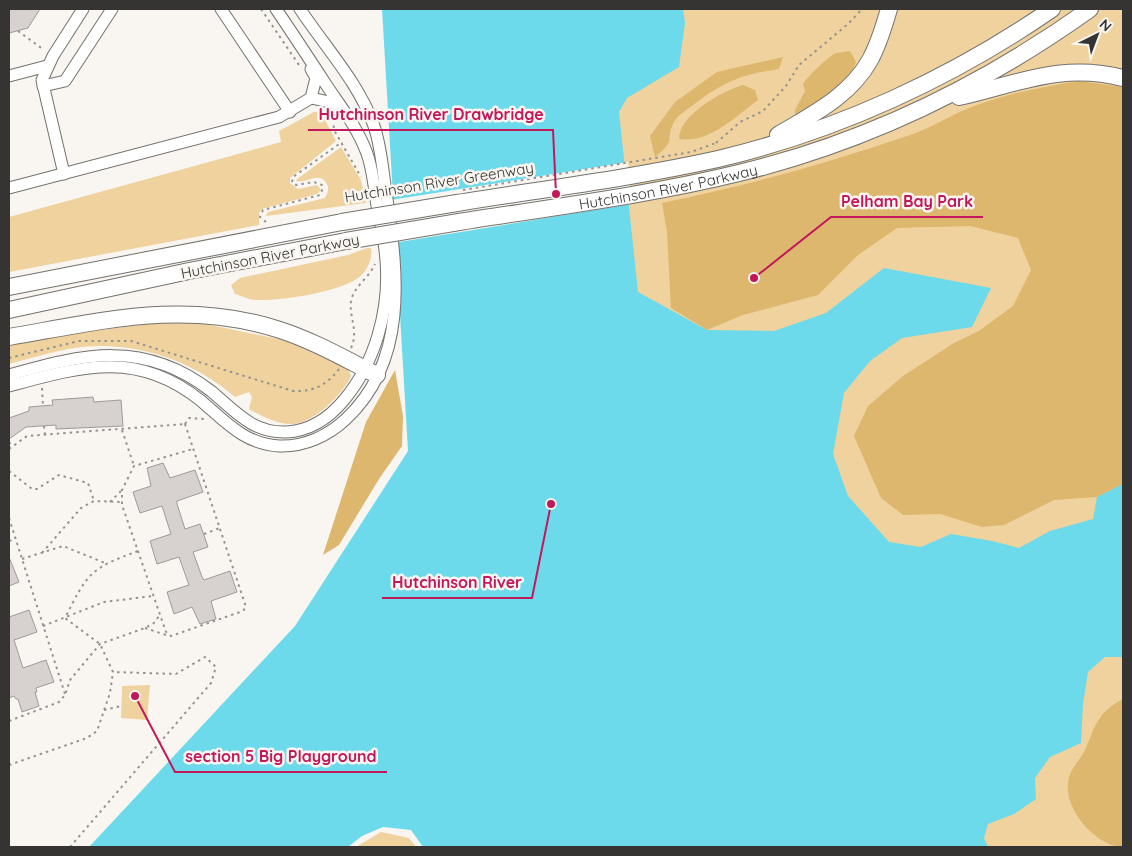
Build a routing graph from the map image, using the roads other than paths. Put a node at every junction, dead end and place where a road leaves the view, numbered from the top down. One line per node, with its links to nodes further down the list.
1 (83, 9): 9 (street)
2 (112, 9): 12 (street)
3 (221, 9): 15 (street)
4 (300, 9): 20 (street)
5 (889, 9): 16 (highway)
6 (1052, 9): 16 (highway, Hutchinson River Parkway)
7 (1090, 9): 14 (highway, Hutchinson River Parkway)
8 (277, 10): 13 (street); 17 (street)
9 (50, 61): 10 (street); 12 (street)
10 (9, 76)
11 (1123, 78): 14 (highway)
12 (43, 86): 18 (street)
13 (311, 98): 15 (street); 17 (street)
14 (935, 103): 22 (highway, Hutchinson River Parkway, bridge)
15 (290, 112): 18 (street)
16 (757, 148): 21 (highway, Hutchinson River Parkway, bridge)
17 (370, 161): 20 (street)
18 (64, 174): 19 (street)
19 (9, 188)
20 (384, 217): 24 (street)
21 (9, 287)
22 (9, 310)
23 (9, 337): 24 (highway)
24 (371, 372): 25 (street); 26 (street)
25 (9, 375)
26 (9, 386)

